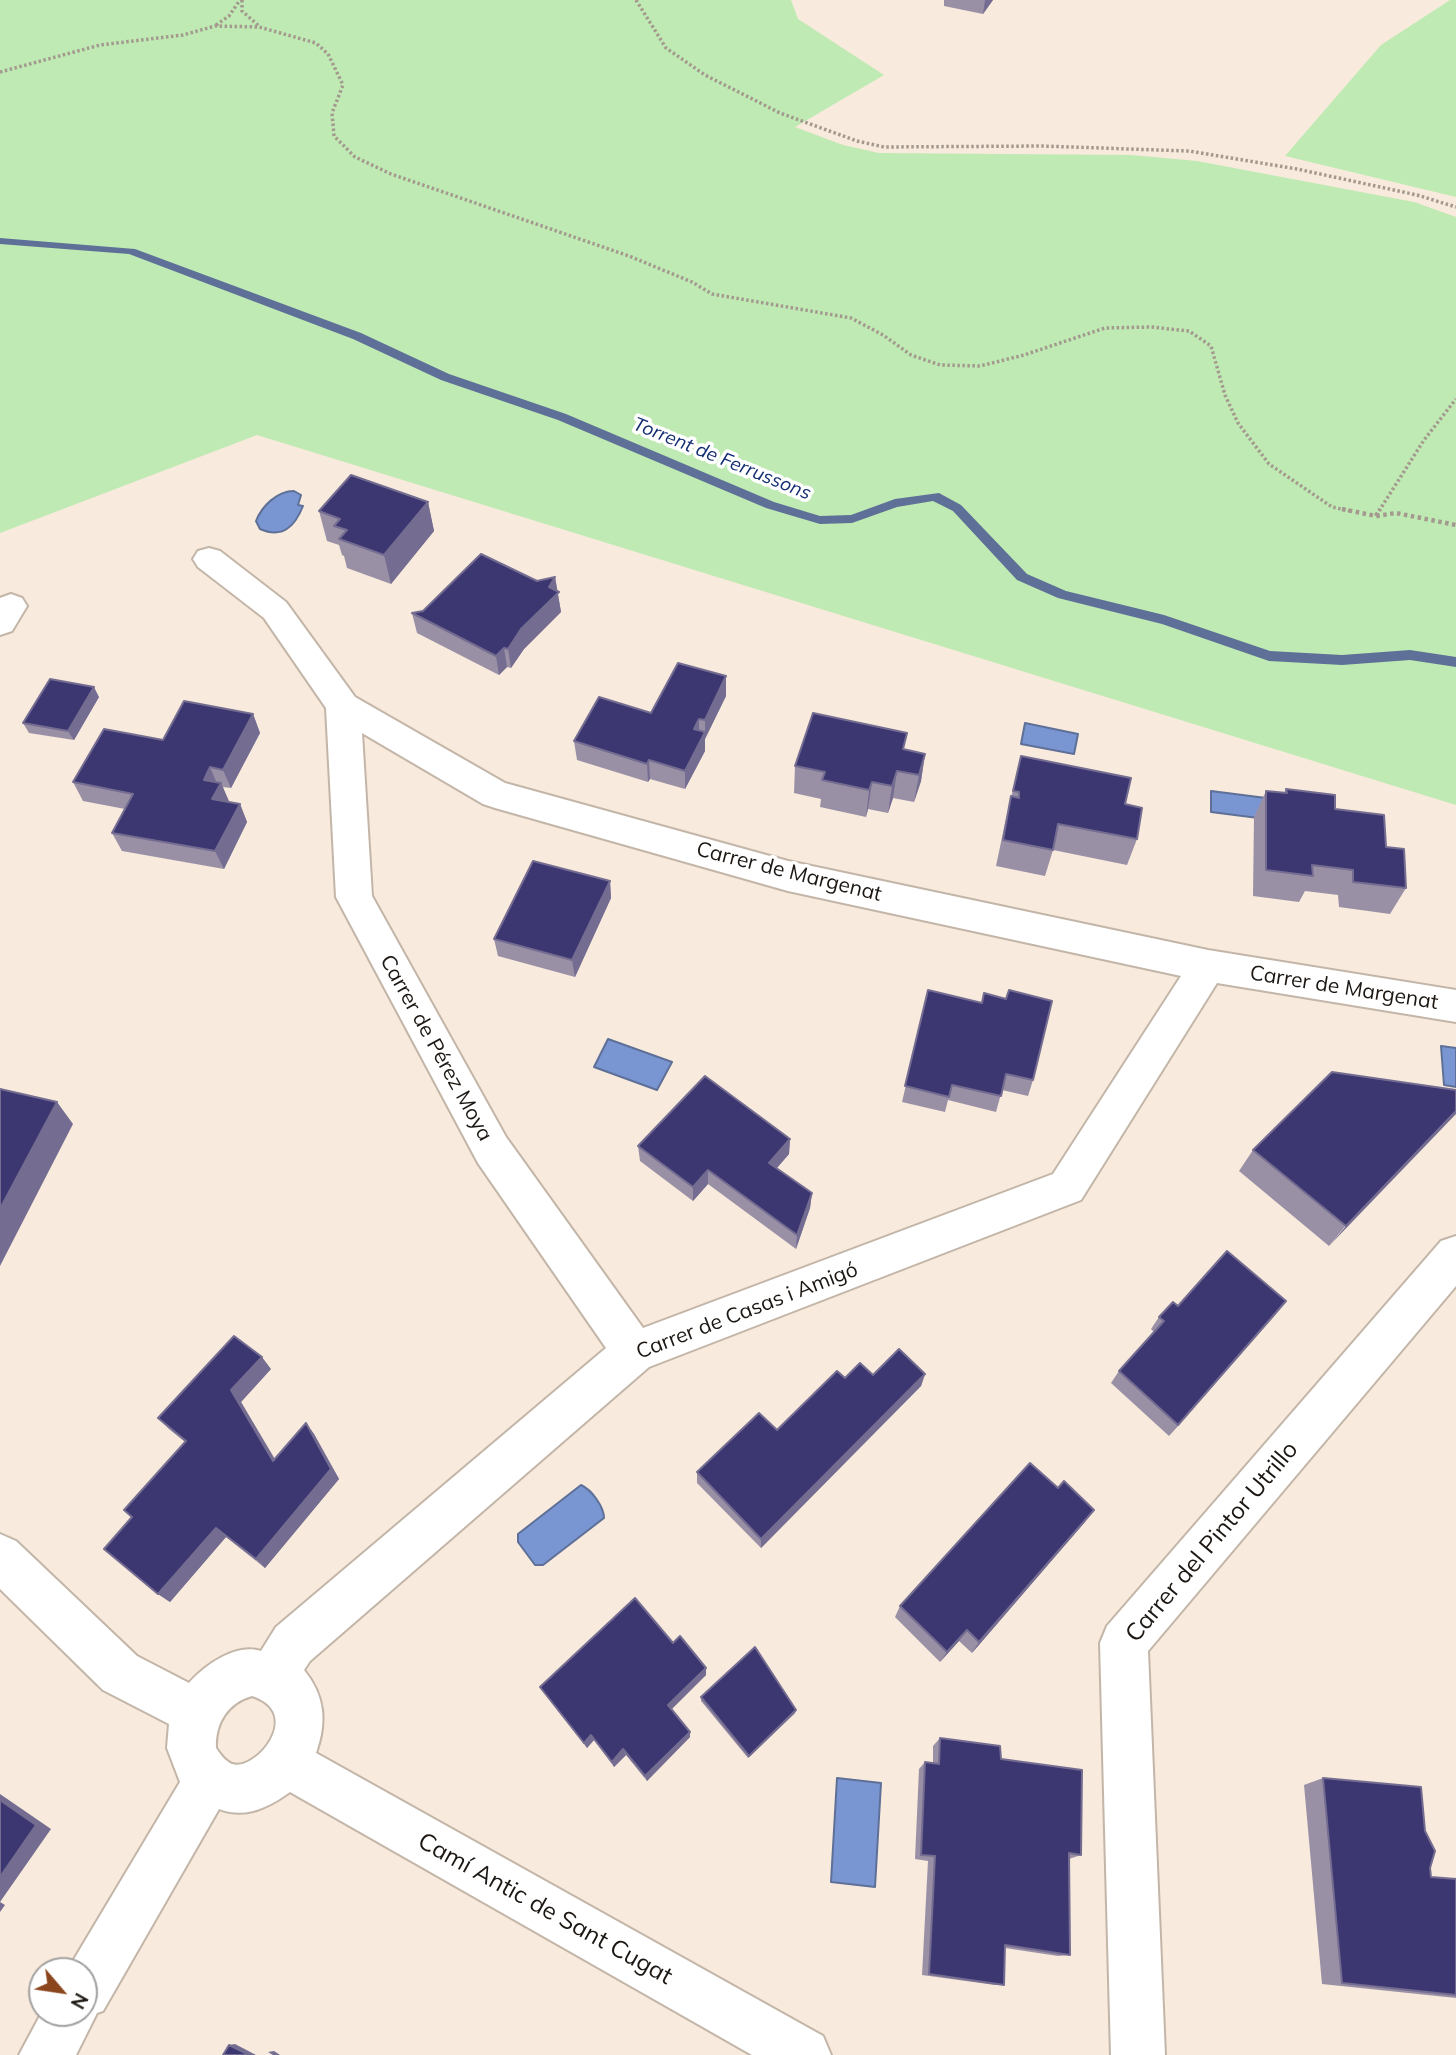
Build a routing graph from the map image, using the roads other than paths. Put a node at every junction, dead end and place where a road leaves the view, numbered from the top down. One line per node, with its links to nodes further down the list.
1 (209, 559): 2 (street, Carrer de Margenat)
2 (343, 706): 3 (street, Carrer de Margenat); 6 (street, Carrer de Pérez Moya)
3 (1208, 966): 4 (street, Carrer de Margenat); 6 (street, Carrer de Casas i Amigó)
4 (1456, 1006)
5 (1456, 1255): 16 (street, Carrer del Pintor Utrillo)
6 (634, 1352): 8 (street, Carrer de Casas i Amigó)
7 (0, 1557): 9 (street)
8 (274, 1675): 9 (street); 10 (street)
9 (197, 1713): 11 (street)
10 (286, 1763): 11 (street); 15 (street, Camí Antic de Sant Cugat)
11 (209, 1779): 12 (street)
12 (98, 1968)
13 (63, 2027): 14 (street)
14 (46, 2055)
15 (804, 2055)
16 (1138, 2055)

